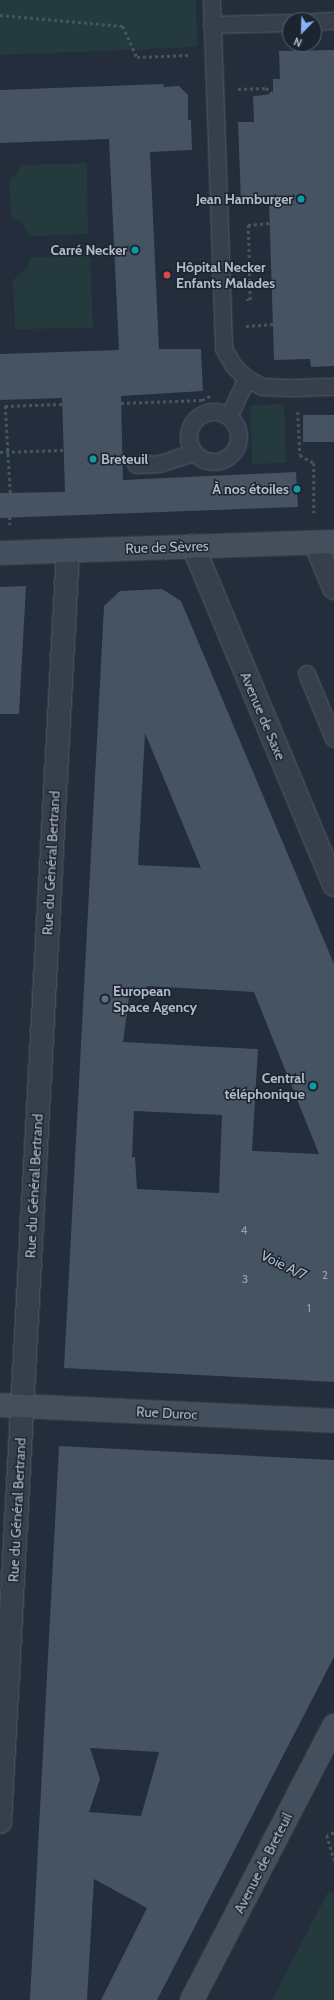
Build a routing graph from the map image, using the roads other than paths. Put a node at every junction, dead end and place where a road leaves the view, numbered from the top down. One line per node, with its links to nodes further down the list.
1 (212, 0): 5 (lane)
2 (334, 21): 3 (lane)
3 (322, 22)
4 (282, 23): 5 (lane)
5 (212, 25): 6 (lane)
6 (247, 379): 7 (lane); 8 (lane)
7 (334, 387)
8 (229, 417): 9 (lane); 9 (lane)
9 (194, 453): 10 (lane)
10 (136, 465)
11 (324, 543): 12 (street, Rue de Sèvres); 15 (street)
12 (193, 546): 13 (street, Rue de Sèvres); 18 (street, Avenue de Saxe)
13 (68, 551): 14 (street, Rue de Sèvres); 20 (street, Rue du Général Bertrand)
14 (0, 553)
15 (334, 588)
16 (307, 674): 17 (lane)
17 (334, 739)
18 (334, 885)
19 (0, 1405): 20 (street, Rue Duroc)
20 (22, 1406): 21 (street, Rue Duroc); 23 (street, Rue du Général Bertrand)
21 (334, 1421)
22 (334, 1726): 24 (street, Avenue de Breteuil)
23 (0, 1822)
24 (192, 2000)

